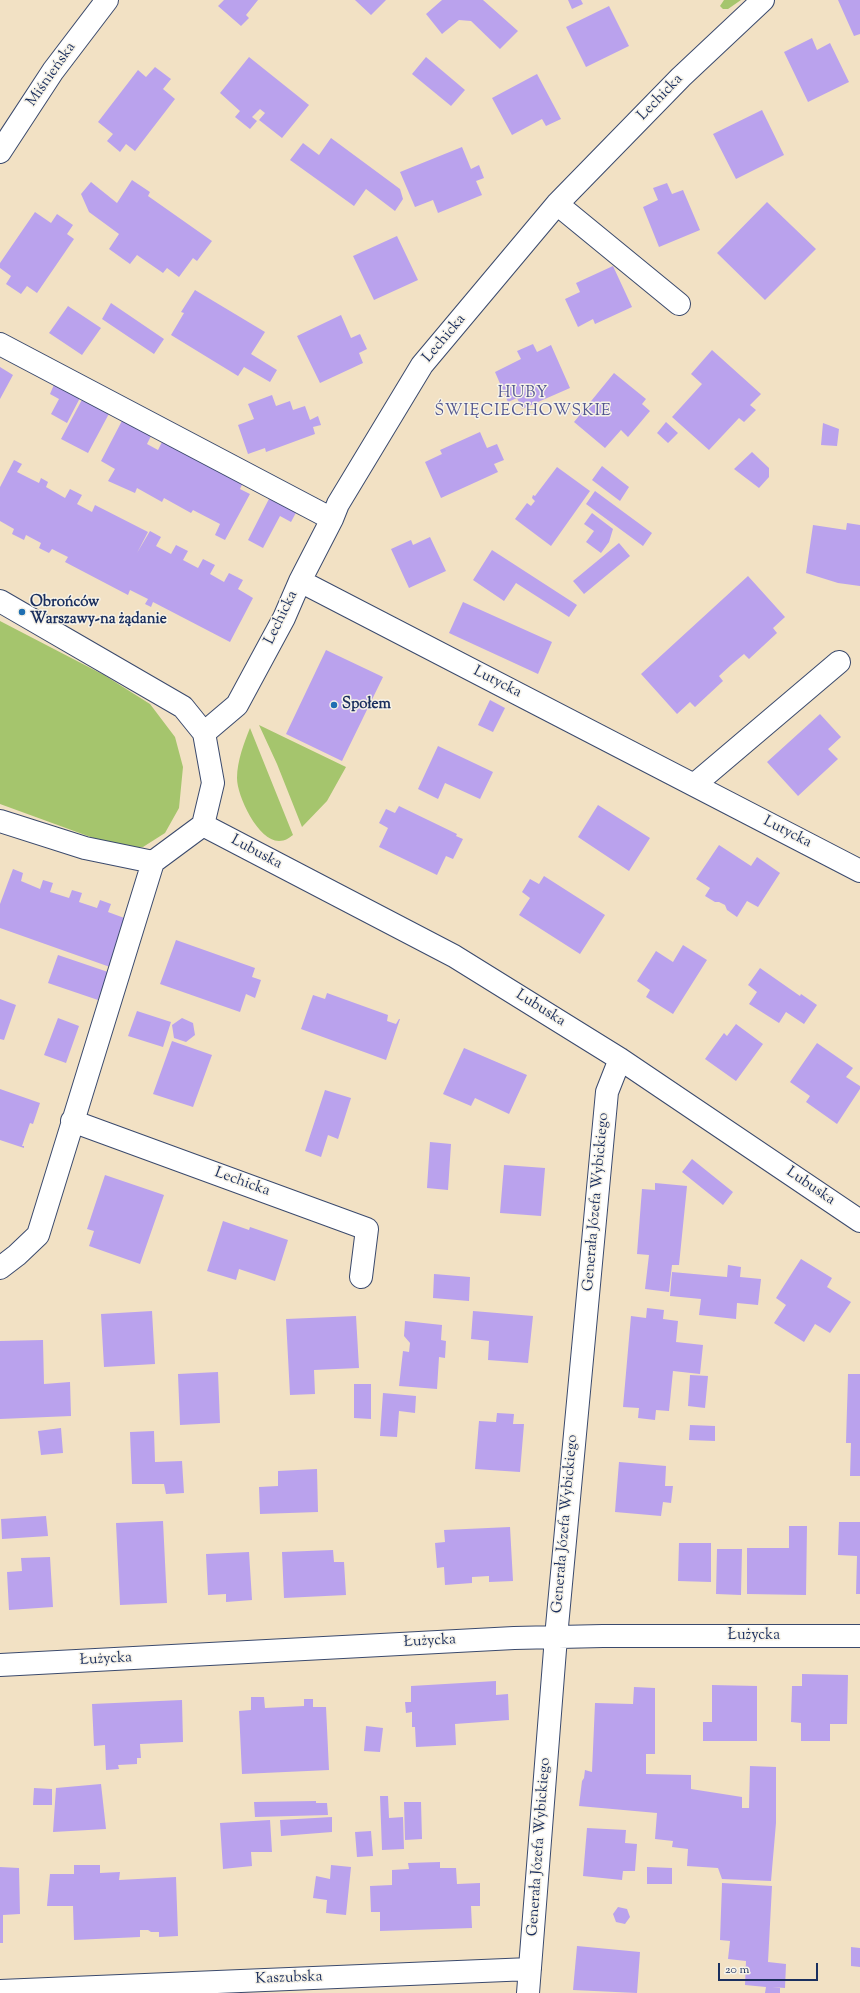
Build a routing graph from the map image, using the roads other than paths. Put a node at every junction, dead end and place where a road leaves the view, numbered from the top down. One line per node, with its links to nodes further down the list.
1 (107, 0): 3 (street, Miśnieńska)
2 (763, 0): 4 (street, Lechicka)
3 (0, 152)
4 (557, 204): 5 (street); 7 (street, Lechicka)
5 (679, 304)
6 (0, 344): 7 (street)
7 (332, 519): 8 (street, Lechicka)
8 (300, 581): 11 (street, Lechicka); 12 (street, Lutycka)
9 (0, 601): 11 (street)
10 (839, 662): 12 (street)
11 (204, 733): 14 (street)
12 (694, 785): 16 (street, Lutycka)
13 (0, 821): 15 (street)
14 (202, 825): 15 (street); 17 (street, Lubuska)
15 (153, 862): 18 (street)
16 (860, 870)
17 (620, 1059): 19 (street, Lubuska); 23 (street, Generała Józefa Wybickiego)
18 (72, 1121): 20 (street); 21 (street, Lechicka)
19 (860, 1220)
20 (0, 1268)
21 (361, 1277)
22 (860, 1636): 23 (street, Łużycka)
23 (556, 1637): 24 (street, Łużycka); 25 (street, Generała Józefa Wybickiego)
24 (0, 1665)
25 (530, 1968): 26 (street, Kaszubska); 27 (street, Generała Józefa Wybickiego)
26 (0, 1991)
27 (528, 1993)

